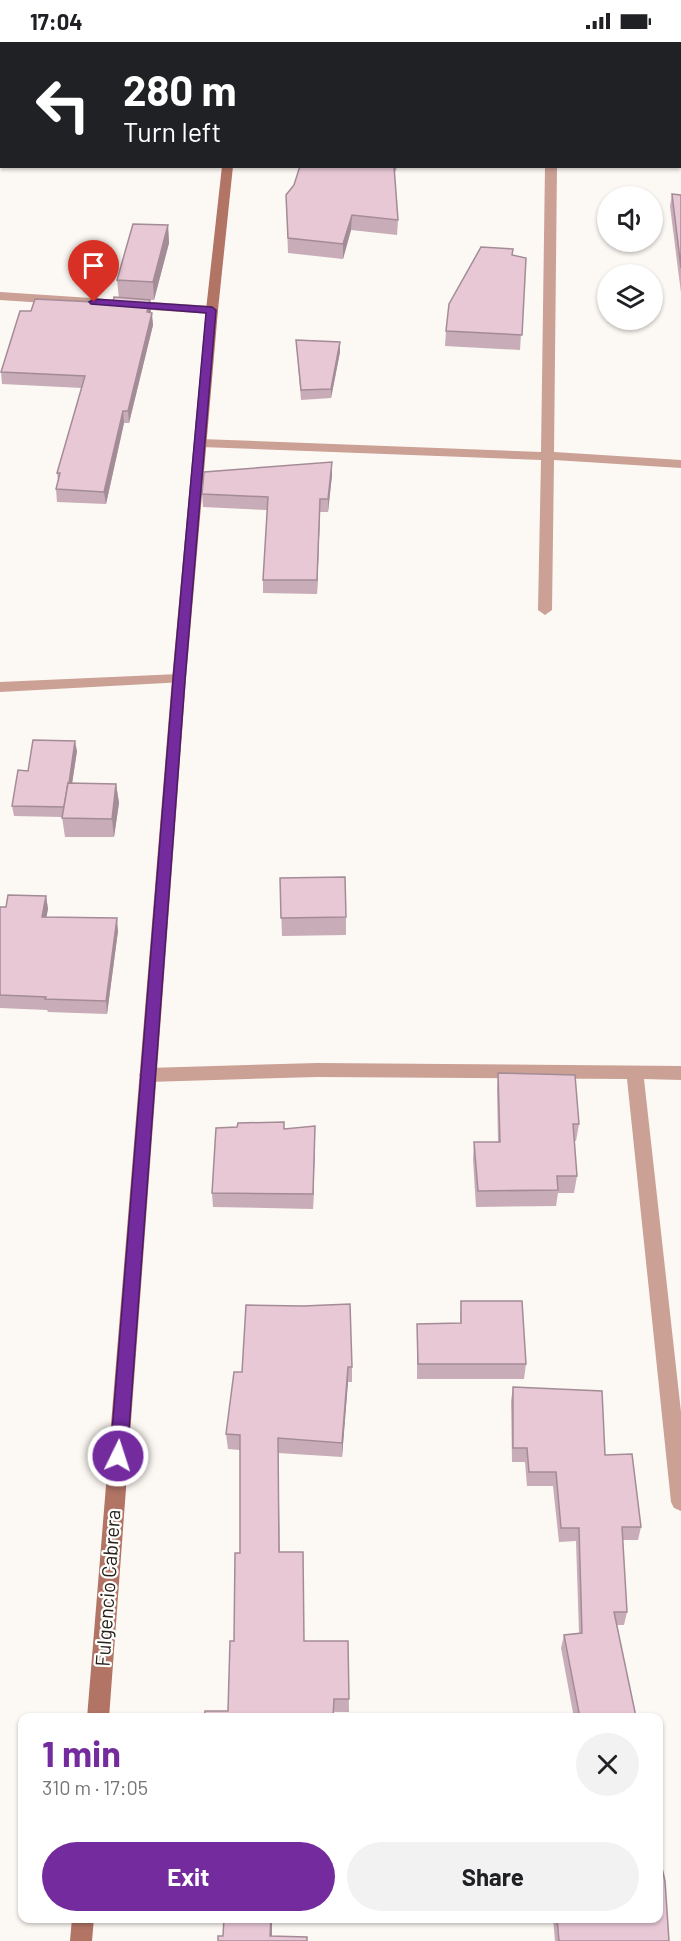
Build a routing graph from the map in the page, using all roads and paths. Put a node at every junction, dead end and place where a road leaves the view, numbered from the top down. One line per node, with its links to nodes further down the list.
1 (228, 168): 4 (main road, Fulgencio Cabrera)
2 (551, 168): 6 (street)
3 (0, 296): 4 (street)
4 (212, 310): 5 (main road, Fulgencio Cabrera)
5 (201, 443): 6 (street); 9 (main road, Fulgencio Cabrera)
6 (549, 456): 7 (street); 8 (street)
7 (681, 464)
8 (544, 610)
9 (179, 680): 10 (street); 13 (main road, Fulgencio Cabrera)
10 (0, 687)
11 (635, 1071): 12 (street); 13 (street); 14 (street)
12 (681, 1073)
13 (148, 1075): 15 (main road, Fulgencio Cabrera)
14 (681, 1502)
15 (98, 1713)
16 (83, 1923): 17 (main road)
17 (81, 1941)

